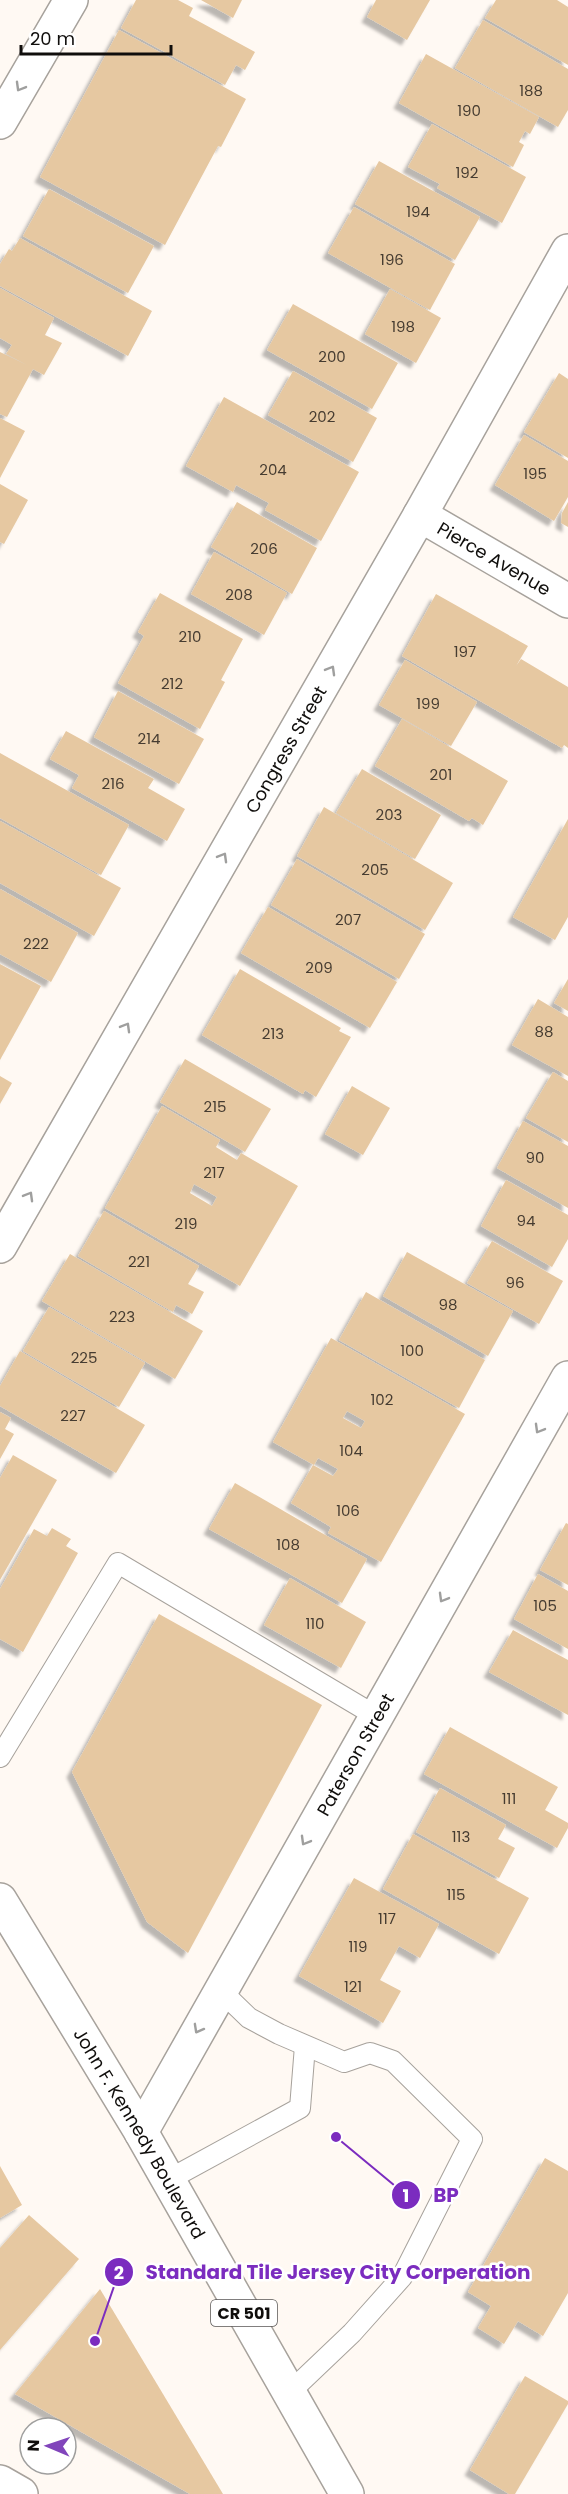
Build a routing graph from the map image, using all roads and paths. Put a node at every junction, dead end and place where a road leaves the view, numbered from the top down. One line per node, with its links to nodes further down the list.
1 (70, 0): 2 (street, one-way to 2)
2 (0, 122)
3 (568, 251): 4 (street, Congress Street)
4 (420, 515): 5 (street, Pierce Avenue); 6 (street, Congress Street, one-way to 4)
5 (568, 601)
6 (0, 1246)
7 (568, 1378): 8 (street, Paterson Street, one-way to 8)
8 (376, 1716): 9 (lane); 11 (street, Paterson Street, one-way to 11)
9 (0, 1757)
10 (0, 1900): 13 (street, John F. Kennedy Boulevard / CR 501)
11 (220, 1990): 12 (lane); 13 (street, Paterson Street, one-way to 13)
12 (305, 2046): 14 (lane); 15 (lane)
13 (141, 2132): 14 (street, John F. Kennedy Boulevard / CR 501)
14 (168, 2180): 15 (street, John F. Kennedy Boulevard / CR 501)
15 (290, 2393): 18 (street, John F. Kennedy Boulevard / CR 501)
16 (0, 2482): 17 (street)
17 (21, 2494)
18 (347, 2494)

